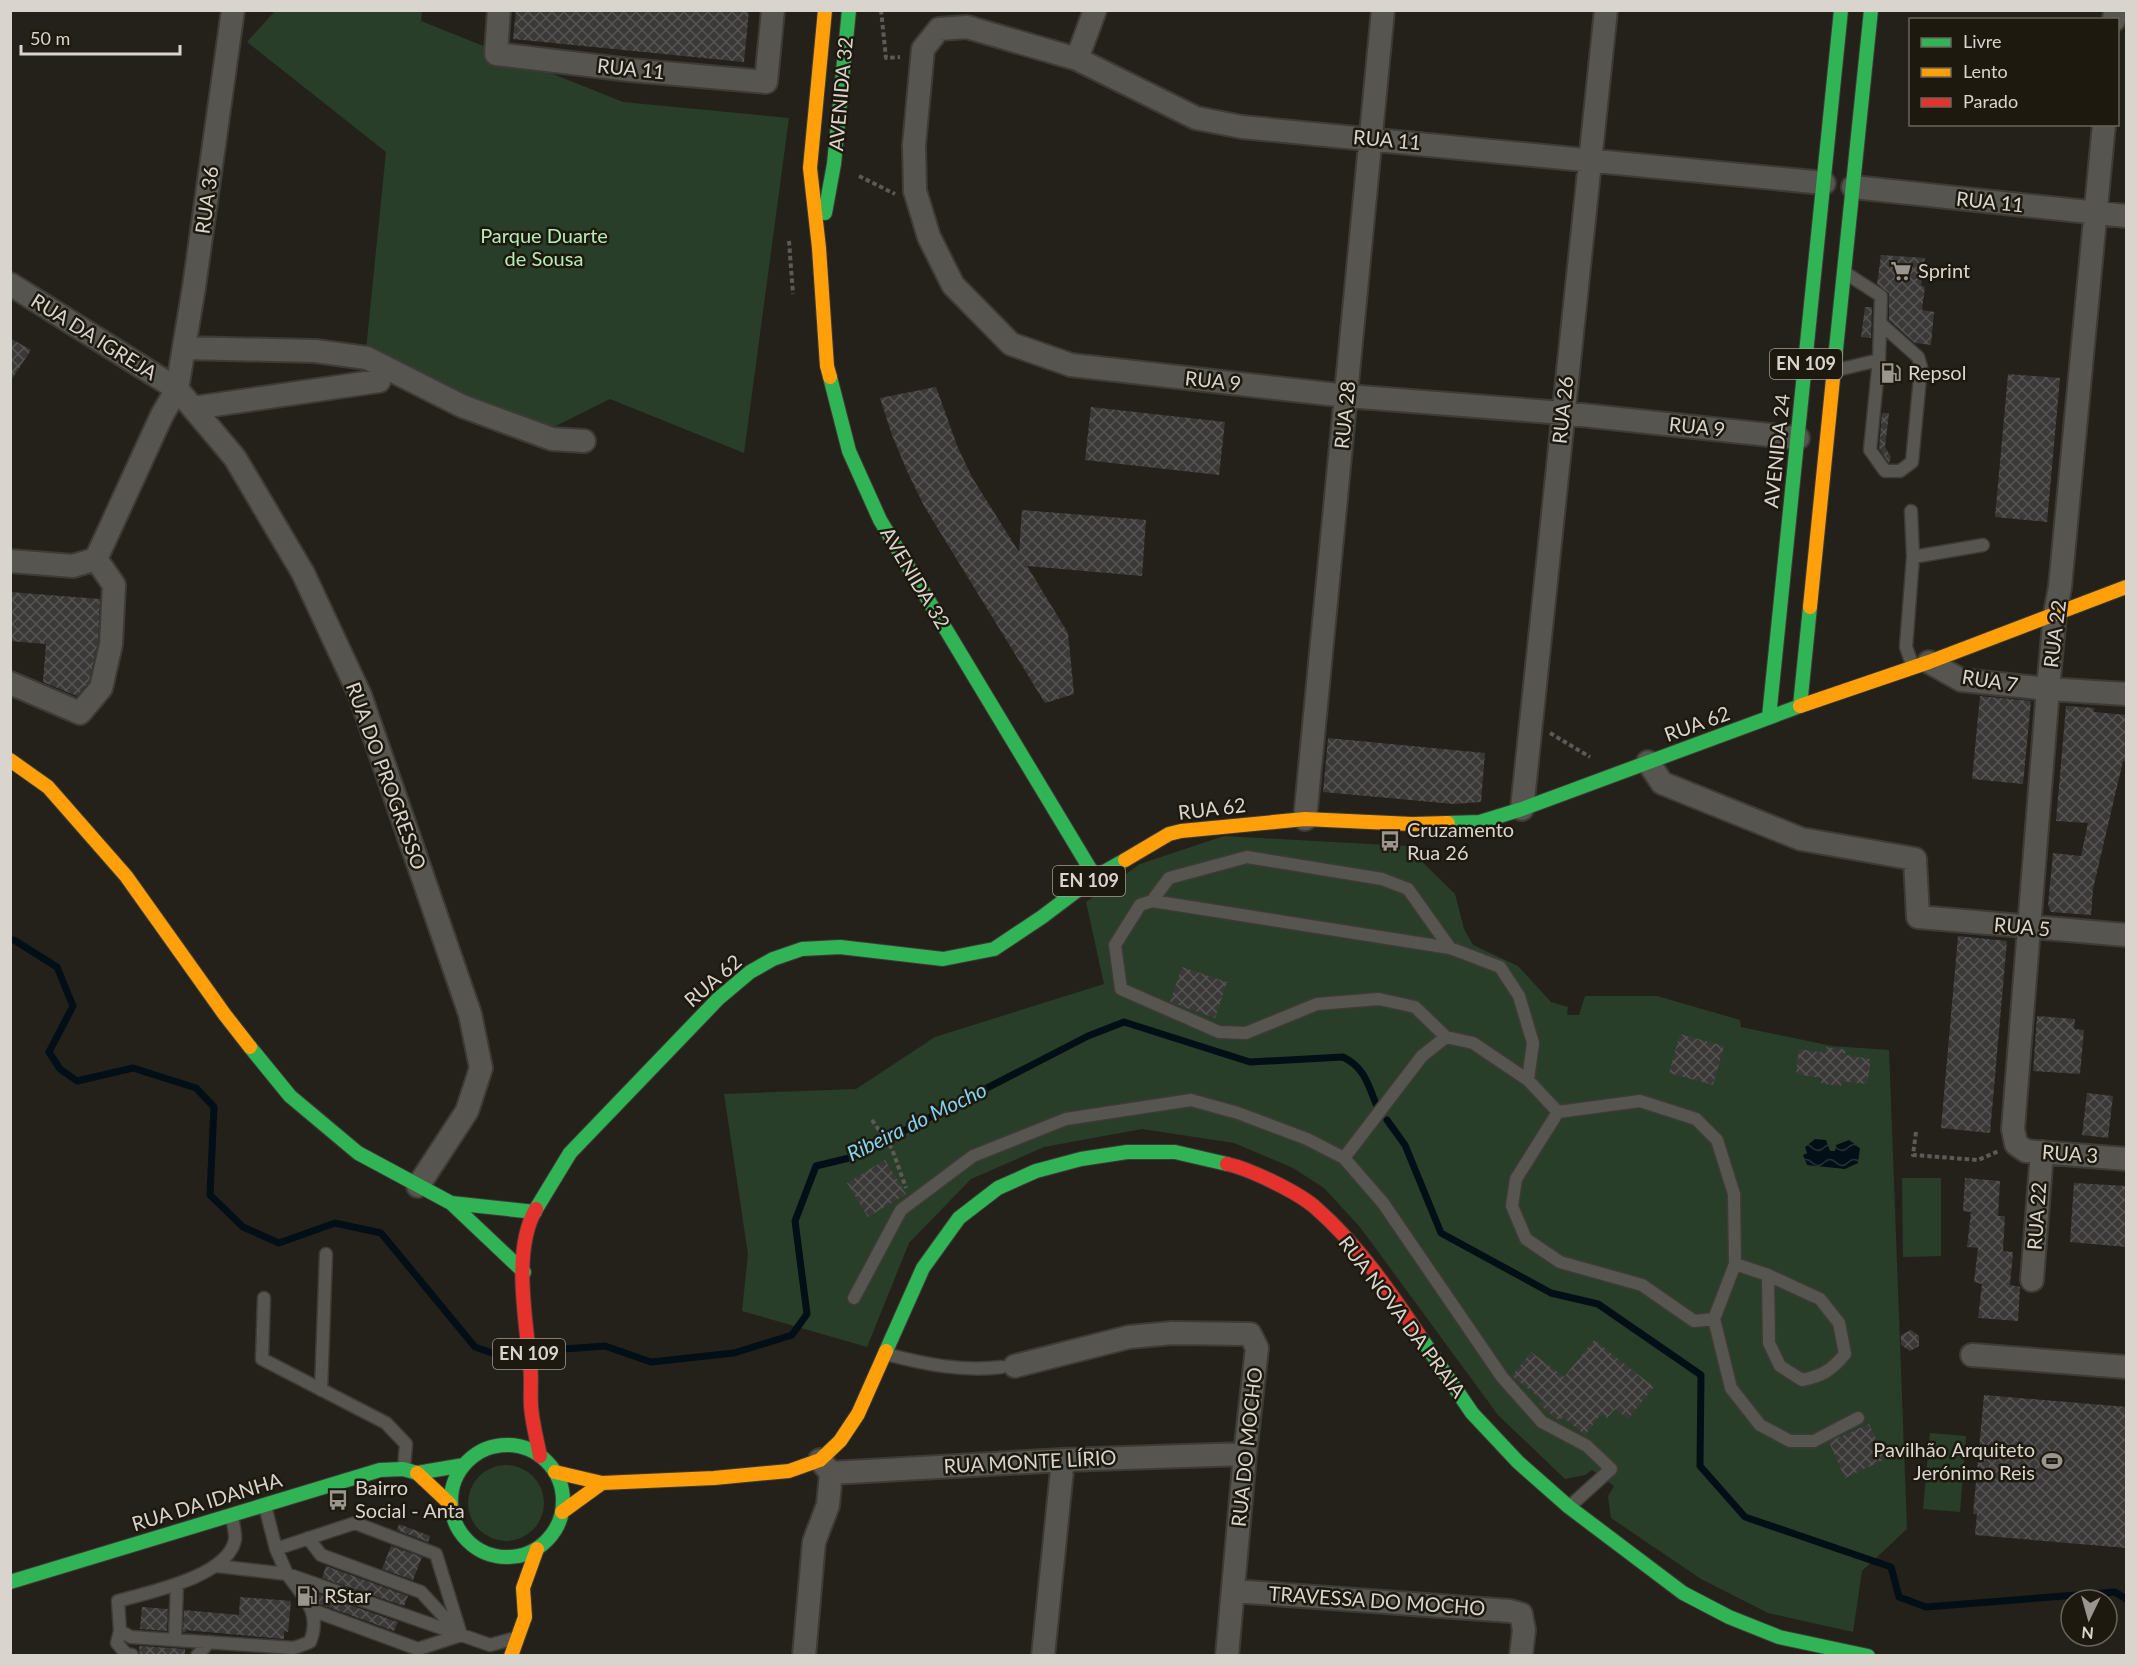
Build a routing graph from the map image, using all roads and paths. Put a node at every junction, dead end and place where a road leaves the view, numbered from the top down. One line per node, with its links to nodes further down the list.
1 (233, 10): 28 (street, RUA 36)
2 (499, 10): 3 (street, RUA 11)
3 (773, 10)
4 (825, 10): 24 (main road, AVENIDA 32)
5 (849, 10): 18 (main road, AVENIDA 32)
6 (881, 10): 14 (path)
7 (1095, 10): 13 (street)
8 (1383, 10): 16 (street, RUA 28)
9 (1606, 10): 17 (street, RUA 26)
10 (1842, 10): 19 (main road, AVENIDA 24 / EN 109)
11 (1871, 10): 20 (main road, EN 109)
12 (967, 27): 13 (street, RUA 11); 14 (street, RUA 9)
13 (1077, 59): 16 (street, RUA 11)
14 (921, 68): 21 (street, RUA 9)
15 (2104, 126): 22 (street, RUA 22)
16 (1372, 139): 17 (street, RUA 11); 33 (street, RUA 28)
17 (1590, 159): 19 (street, RUA 11); 35 (street, RUA 26)
18 (834, 164): 21 (path); 24 (main road, AVENIDA 32)
19 (1824, 183): 36 (main road, AVENIDA 24 / EN 109)
20 (1853, 188): 22 (street, RUA 11); 25 (main road, EN 109)
21 (919, 205): 33 (street, RUA 9)
22 (2095, 213): 23 (street, RUA 11); 44 (street, RUA 22)
23 (2127, 216)
24 (819, 248): 57 (main road, AVENIDA 32)
25 (1845, 273): 27 (lane); 30 (main road, EN 109)
26 (10, 284): 32 (street, RUA DA IGREJA)
27 (1880, 323): 29 (lane); 29 (lane)
28 (184, 348): 32 (street, RUA 36); 37 (street)
29 (1879, 360): 30 (lane)
30 (1835, 370): 49 (main road, EN 109)
31 (379, 381): 34 (street)
32 (177, 389): 34 (street, RUA DO PROGRESSO); 41 (street)
33 (1347, 396): 35 (street, RUA 9); 56 (street, RUA 28)
34 (193, 408): 71 (street, RUA DO PROGRESSO)
35 (1563, 413): 36 (street, RUA 9); 55 (street, RUA 26)
36 (1798, 438): 50 (main road, AVENIDA 24 / EN 109)
37 (584, 441)
38 (1911, 511): 40 (lane)
39 (1983, 545): 40 (lane)
40 (1914, 557): 45 (lane)
41 (96, 559): 42 (street); 46 (street)
42 (10, 561)
43 (2127, 587): 44 (main road, RUA 62)
44 (2055, 614): 45 (main road, RUA 62); 47 (street, RUA 22)
45 (1921, 665): 47 (street, RUA 7); 49 (main road, RUA 62)
46 (10, 683)
47 (2048, 689): 48 (street, RUA 7); 59 (street, RUA 22)
48 (2127, 694)
49 (1800, 706): 50 (main road, RUA 62 / EN 109)
50 (1769, 717): 53 (main road, RUA 62 / EN 109)
51 (1546, 731): 54 (path)
52 (10, 760): 71 (main road)
53 (1648, 762): 54 (main road, RUA 62 / EN 109); 59 (street, RUA 5)
54 (1620, 774): 55 (main road, RUA 62 / EN 109)
55 (1522, 809): 56 (main road, RUA 62 / EN 109)
56 (1305, 819): 57 (main road, RUA 62 / EN 109)
57 (1095, 877): 74 (main road, RUA 62 / EN 109)
58 (1152, 901): 61 (lane); 61 (lane); 62 (lane)
59 (2030, 928): 60 (street, RUA 5); 67 (street, RUA 22)
60 (2127, 935)
61 (1450, 948): 63 (lane)
62 (1446, 1037): 63 (lane); 69 (lane)
63 (1528, 1080): 64 (lane)
64 (1558, 1112): 76 (lane); 82 (lane)
65 (872, 1120): 72 (path)
66 (1916, 1132): 67 (path)
67 (2016, 1144): 68 (street, RUA 3)
68 (2042, 1152): 70 (street, RUA 3); 79 (street, RUA 22)
69 (1344, 1158): 72 (lane); 101 (lane)
70 (2127, 1159)
71 (418, 1186): 73 (main road)
72 (911, 1202): 81 (lane)
73 (451, 1203): 74 (main road); 77 (main road)
74 (535, 1212): 77 (main road, RUA 62 / EN 109)
75 (326, 1254): 87 (lane)
76 (1735, 1264): 78 (lane); 82 (lane)
77 (524, 1272): 88 (main road, RUA 62 / EN 109)
78 (1768, 1275): 78 (lane)
79 (2032, 1280)
80 (264, 1298): 87 (lane)
81 (854, 1298)
82 (1714, 1319): 89 (lane)
83 (884, 1354): 85 (lane); 95 (main road, RUA NOVA DA PRAIA); 101 (main road, RUA NOVA DA PRAIA)
84 (1972, 1355): 86 (street)
85 (1009, 1366): 91 (street, RUA DO MOCHO)
86 (2127, 1367)
87 (321, 1390): 96 (lane)
88 (531, 1406): 90 (main road); 92 (main road, RUA 62 / EN 109)
89 (1857, 1419)
90 (505, 1445): 92 (main road); 94 (main road)
91 (1245, 1454): 93 (street, RUA MONTE LÍRIO); 113 (street, RUA DO MOCHO)
92 (540, 1456): 97 (main road)
93 (1063, 1460): 95 (street, RUA MONTE LÍRIO); 124 (street)
94 (464, 1465): 96 (main road, RUA DA IDANHA); 99 (main road)
95 (825, 1466): 98 (main road, RUA NOVA DA PRAIA); 123 (street)
96 (410, 1471): 99 (main road); 100 (main road, RUA DA IDANHA)
97 (555, 1472): 98 (main road, RUA NOVA DA PRAIA); 102 (main road)
98 (602, 1484): 102 (main road)
99 (450, 1504): 107 (main road)
100 (264, 1505): 103 (main road, RUA DA IDANHA); 105 (lane)
101 (1569, 1507): 127 (main road, RUA NOVA DA PRAIA)
102 (562, 1512): 106 (main road)
103 (231, 1514): 108 (lane); 110 (main road, RUA DA IDANHA)
104 (308, 1538): 105 (lane); 116 (lane); 116 (lane)
105 (276, 1549): 109 (lane)
106 (537, 1549): 107 (main road); 112 (main road)
107 (501, 1558): 112 (main road)
108 (217, 1566): 109 (lane); 111 (lane)
109 (287, 1574): 114 (lane); 116 (lane)
110 (10, 1582)
111 (177, 1584): 115 (lane); 118 (lane)
112 (523, 1588): 117 (main road)
113 (1233, 1591): 125 (street, RUA DO MOCHO); 126 (street, TRAVESSA DO MOCHO)
114 (312, 1610): 116 (lane); 119 (lane)
115 (120, 1631): 118 (lane); 120 (lane)
116 (461, 1635): 117 (lane)
117 (519, 1637): 122 (main road)
118 (175, 1639): 119 (lane)
119 (209, 1642): 121 (lane)
120 (132, 1655)
121 (197, 1656)
122 (511, 1656)
123 (804, 1656)
124 (1043, 1656)
125 (1227, 1656)
126 (1521, 1656)
127 (1868, 1656)

